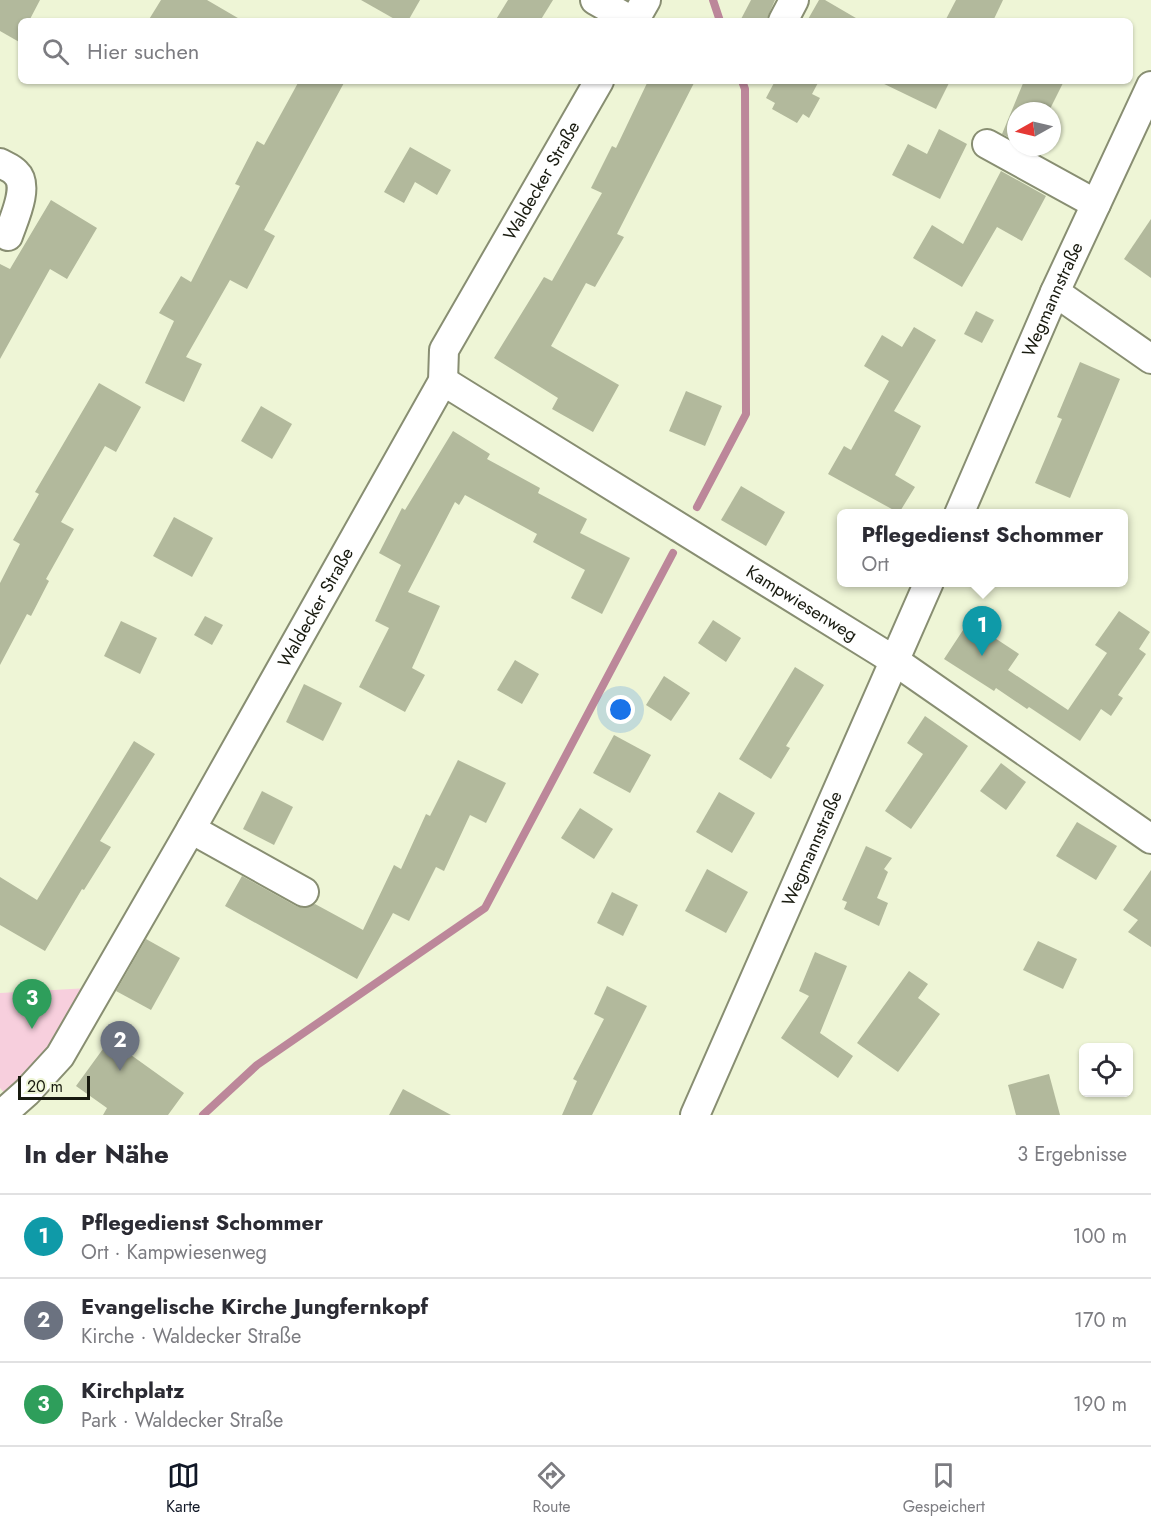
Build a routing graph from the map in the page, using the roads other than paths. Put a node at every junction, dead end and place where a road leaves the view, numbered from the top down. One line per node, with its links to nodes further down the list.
1 (595, 0): 4 (street)
2 (646, 0): 5 (street)
3 (794, 0): 6 (street)
4 (628, 18)
5 (635, 18)
6 (785, 18)
7 (597, 84): 15 (street, Waldecker Straße)
8 (1151, 86): 11 (street, Wegmannstraße)
9 (987, 144): 11 (street)
10 (0, 163): 12 (street)
11 (1096, 204): 13 (street, Wegmannstraße)
12 (8, 236)
13 (1055, 292): 14 (street); 16 (street, Wegmannstraße)
14 (1151, 359)
15 (442, 381): 18 (street, Kampwiesenweg); 19 (street, Waldecker Straße)
16 (961, 509)
17 (927, 587): 18 (street, Wegmannstraße)
18 (895, 661): 20 (street, Kampwiesenweg); 23 (street, Wegmannstraße)
19 (191, 829): 21 (street); 22 (street, Waldecker Straße)
20 (1151, 839)
21 (304, 892)
22 (4, 1111)
23 (695, 1115)

